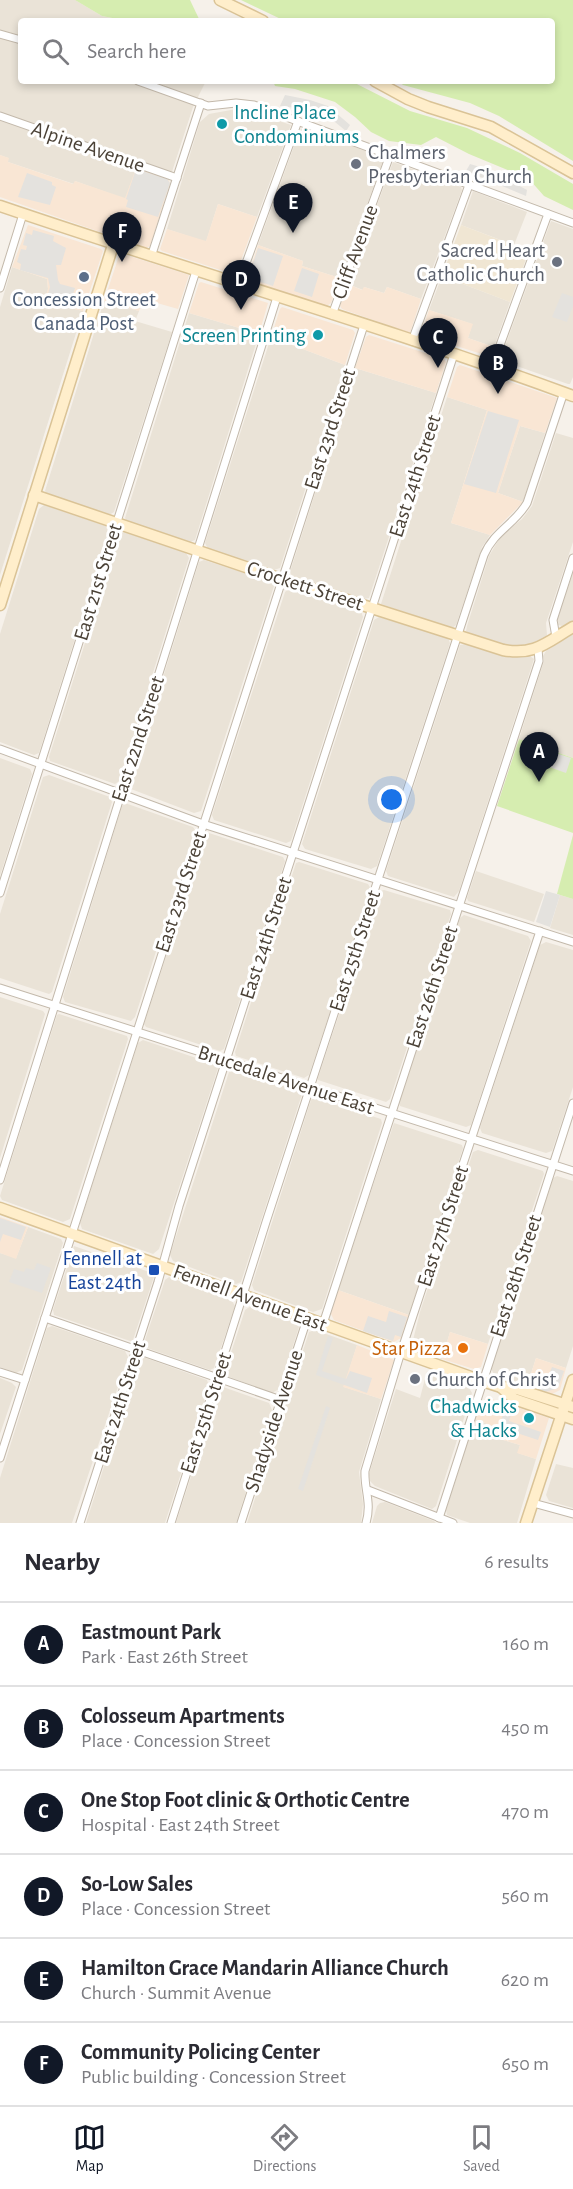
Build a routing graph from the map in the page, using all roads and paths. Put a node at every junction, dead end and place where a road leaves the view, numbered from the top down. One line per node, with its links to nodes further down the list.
1 (220, 0): 2 (main road)
2 (257, 18)
3 (0, 34): 4 (street)
4 (18, 39)
5 (147, 84): 7 (street)
6 (380, 84): 11 (main road)
7 (201, 103): 9 (street); 12 (street)
8 (0, 117): 12 (street, Alpine Avenue)
9 (298, 121): 10 (street); 21 (street)
10 (390, 155): 13 (street); 24 (street, Cliff Avenue)
11 (573, 173)
12 (177, 178): 19 (street)
13 (469, 185): 16 (street); 26 (street)
14 (0, 206): 15 (main road)
15 (23, 214): 18 (main road); 22 (street)
16 (548, 214): 17 (street); 28 (street)
17 (573, 223)
18 (113, 244): 19 (main road); 30 (main road)
19 (152, 257): 20 (main road)
20 (196, 271): 21 (main road); 31 (street, East 21st Street)
21 (238, 285): 23 (main road)
22 (0, 288)
23 (277, 297): 24 (main road); 32 (street, East 22nd Street)
24 (332, 315): 25 (main road)
25 (364, 326): 26 (main road); 34 (street, East 23rd Street)
26 (412, 341): 27 (main road)
27 (454, 354): 28 (main road); 37 (street, East 24th Street)
28 (492, 367): 29 (main road)
29 (570, 393): 39 (street, East 25th Street)
30 (34, 495): 31 (main road, Crockett Street); 35 (main road)
31 (116, 523): 32 (main road, Crockett Street); 43 (street, East 21st Street)
32 (196, 551): 34 (main road, Crockett Street); 44 (street, East 22nd Street)
33 (573, 558): 40 (street)
34 (281, 579): 37 (main road, Crockett Street); 45 (street, East 23rd Street)
35 (3, 584): 36 (main road)
36 (0, 604)
37 (372, 608): 39 (main road, Crockett Street); 46 (street, East 24th Street)
38 (573, 627): 40 (main road)
39 (458, 635): 41 (main road, Crockett Street); 47 (street, East 25th Street)
40 (556, 637): 41 (main road)
41 (538, 649): 49 (street, East 26th Street)
42 (0, 749): 43 (street)
43 (41, 764): 44 (street); 48 (street, East 21st Street)
44 (121, 793): 45 (street); 53 (street, East 22nd Street)
45 (203, 824): 46 (street); 54 (street, East 23rd Street)
46 (293, 853): 47 (street); 55 (street, East 24th Street)
47 (378, 880): 49 (street); 56 (street, East 25th Street)
48 (0, 893)
49 (459, 905): 50 (street); 58 (street, East 26th Street)
50 (540, 931): 51 (street); 59 (street, East 27th Street)
51 (573, 942)
52 (0, 988): 53 (street, Brucedale Avenue East)
53 (55, 1005): 54 (street, Brucedale Avenue East); 62 (street, East 22nd Street)
54 (137, 1031): 55 (street, Brucedale Avenue East); 64 (street, East 23rd Street)
55 (226, 1060): 56 (street, Brucedale Avenue East); 65 (street, East 24th Street)
56 (310, 1087): 58 (street, Brucedale Avenue East); 66 (street, East 25th Street)
57 (573, 1103): 60 (street, East 28th Street)
58 (391, 1113): 59 (street, Brucedale Avenue East); 69 (street, East 26th Street)
59 (472, 1138): 60 (street, Brucedale Avenue East); 71 (street, East 27th Street)
60 (553, 1164): 61 (street, Brucedale Avenue East); 76 (street, East 28th Street)
61 (573, 1171)
62 (0, 1180)
63 (0, 1208): 64 (main road, Fennell Avenue East)
64 (71, 1233): 65 (main road, Fennell Avenue East); 67 (street, East 23rd Street)
65 (162, 1266): 66 (main road, Fennell Avenue East); 70 (street, East 24th Street)
66 (244, 1296): 68 (main road, Fennell Avenue East); 73 (street, East 25th Street)
67 (45, 1318): 70 (street); 74 (street, East 23rd Street)
68 (307, 1319): 69 (main road, Fennell Avenue East); 77 (street, Shadyside Avenue)
69 (322, 1324): 71 (main road, Fennell Avenue East)
70 (136, 1349): 73 (street); 85 (street, East 24th Street)
71 (402, 1352): 76 (main road, Fennell Avenue East); 81 (street, East 27th Street)
72 (0, 1372): 74 (street)
73 (218, 1378): 77 (street); 86 (street, East 25th Street)
74 (25, 1380): 80 (street, East 23rd Street)
75 (573, 1380): 78 (main road)
76 (482, 1381): 78 (main road, Fennell Avenue East); 84 (street, East 28th Street)
77 (281, 1401): 87 (street, Shadyside Avenue)
78 (567, 1409): 79 (main road, Fennell Avenue East); 82 (main road)
79 (573, 1419)
80 (0, 1458)
81 (368, 1490): 84 (street); 88 (street, East 27th Street)
82 (533, 1503): 83 (street); 89 (main road)
83 (573, 1514)
84 (446, 1521)
85 (80, 1523)
86 (171, 1523)
87 (241, 1523)
88 (366, 1523)
89 (526, 1523)

